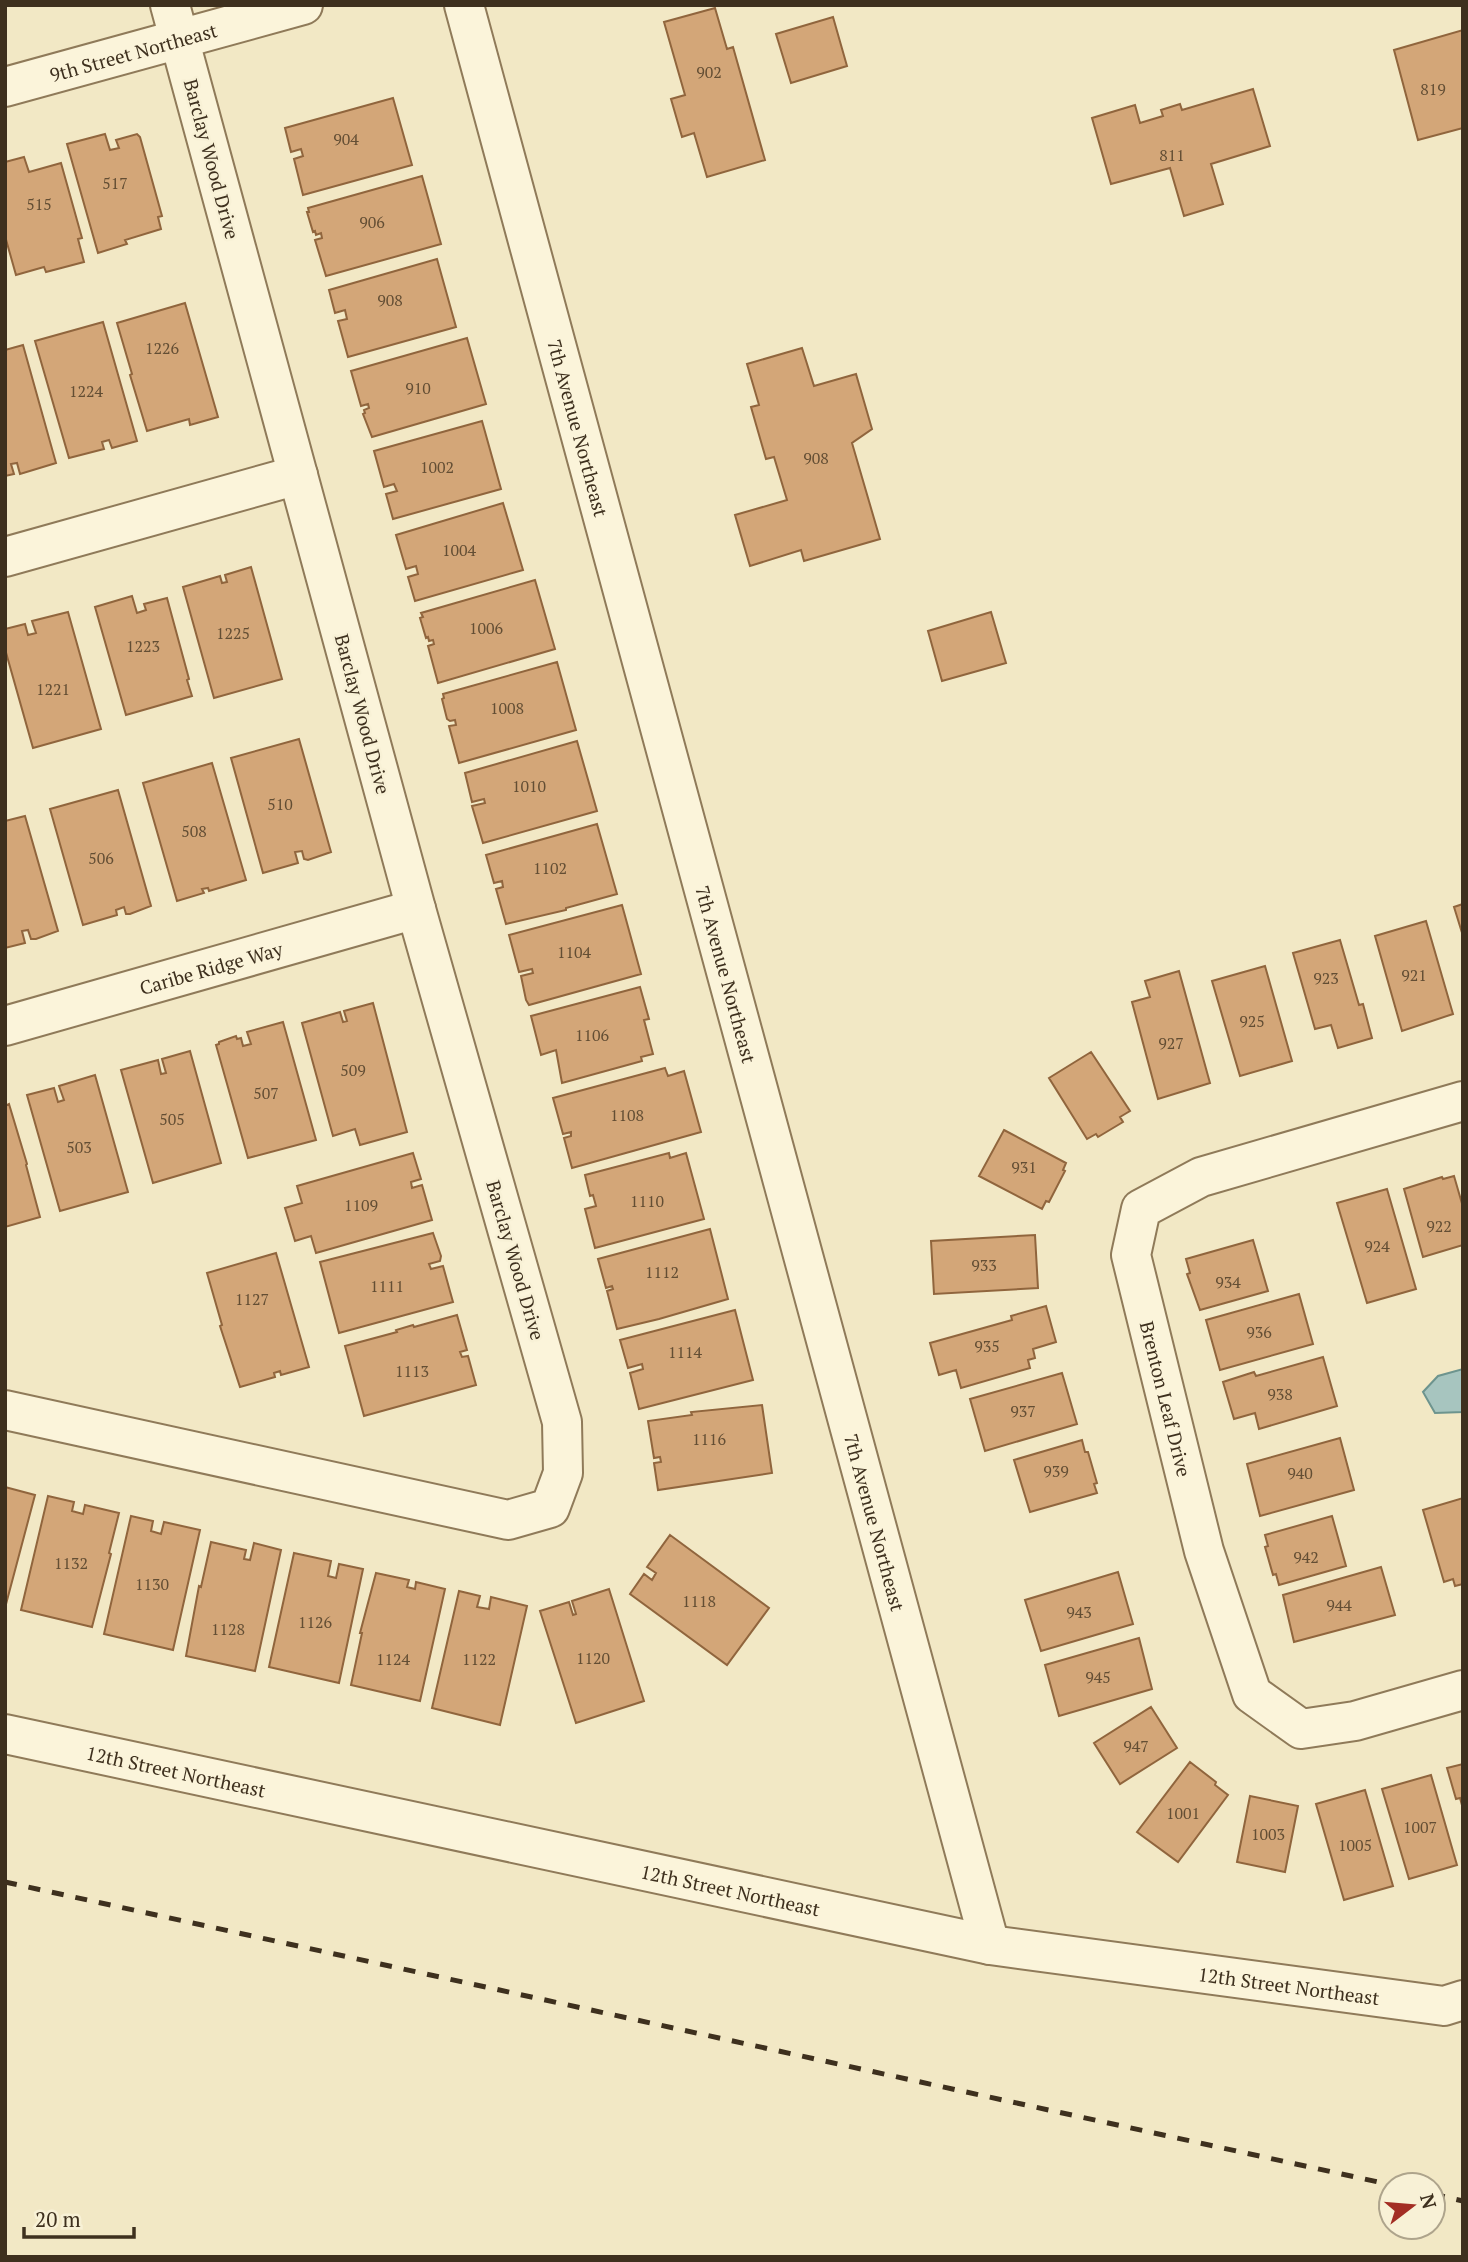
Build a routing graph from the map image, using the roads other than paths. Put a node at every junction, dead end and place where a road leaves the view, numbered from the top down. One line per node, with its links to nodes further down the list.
1 (303, 5): 3 (street, 9th Street Northeast)
2 (464, 5): 13 (street, 7th Avenue Northeast)
3 (175, 22): 4 (street, 9th Street Northeast); 5 (street, Barclay Wood Drive)
4 (5, 87)
5 (298, 475): 6 (street); 7 (street, Barclay Wood Drive)
6 (5, 557)
7 (416, 909): 8 (street, Caribe Ridge Way); 10 (street, Barclay Wood Drive)
8 (5, 1026)
9 (1463, 1101): 11 (street, Brenton Leaf Drive)
10 (5, 1410)
11 (1463, 1690)
12 (5, 1734): 13 (street, 12th Street Northeast)
13 (990, 1945): 14 (street, 12th Street Northeast)
14 (1463, 2000)

